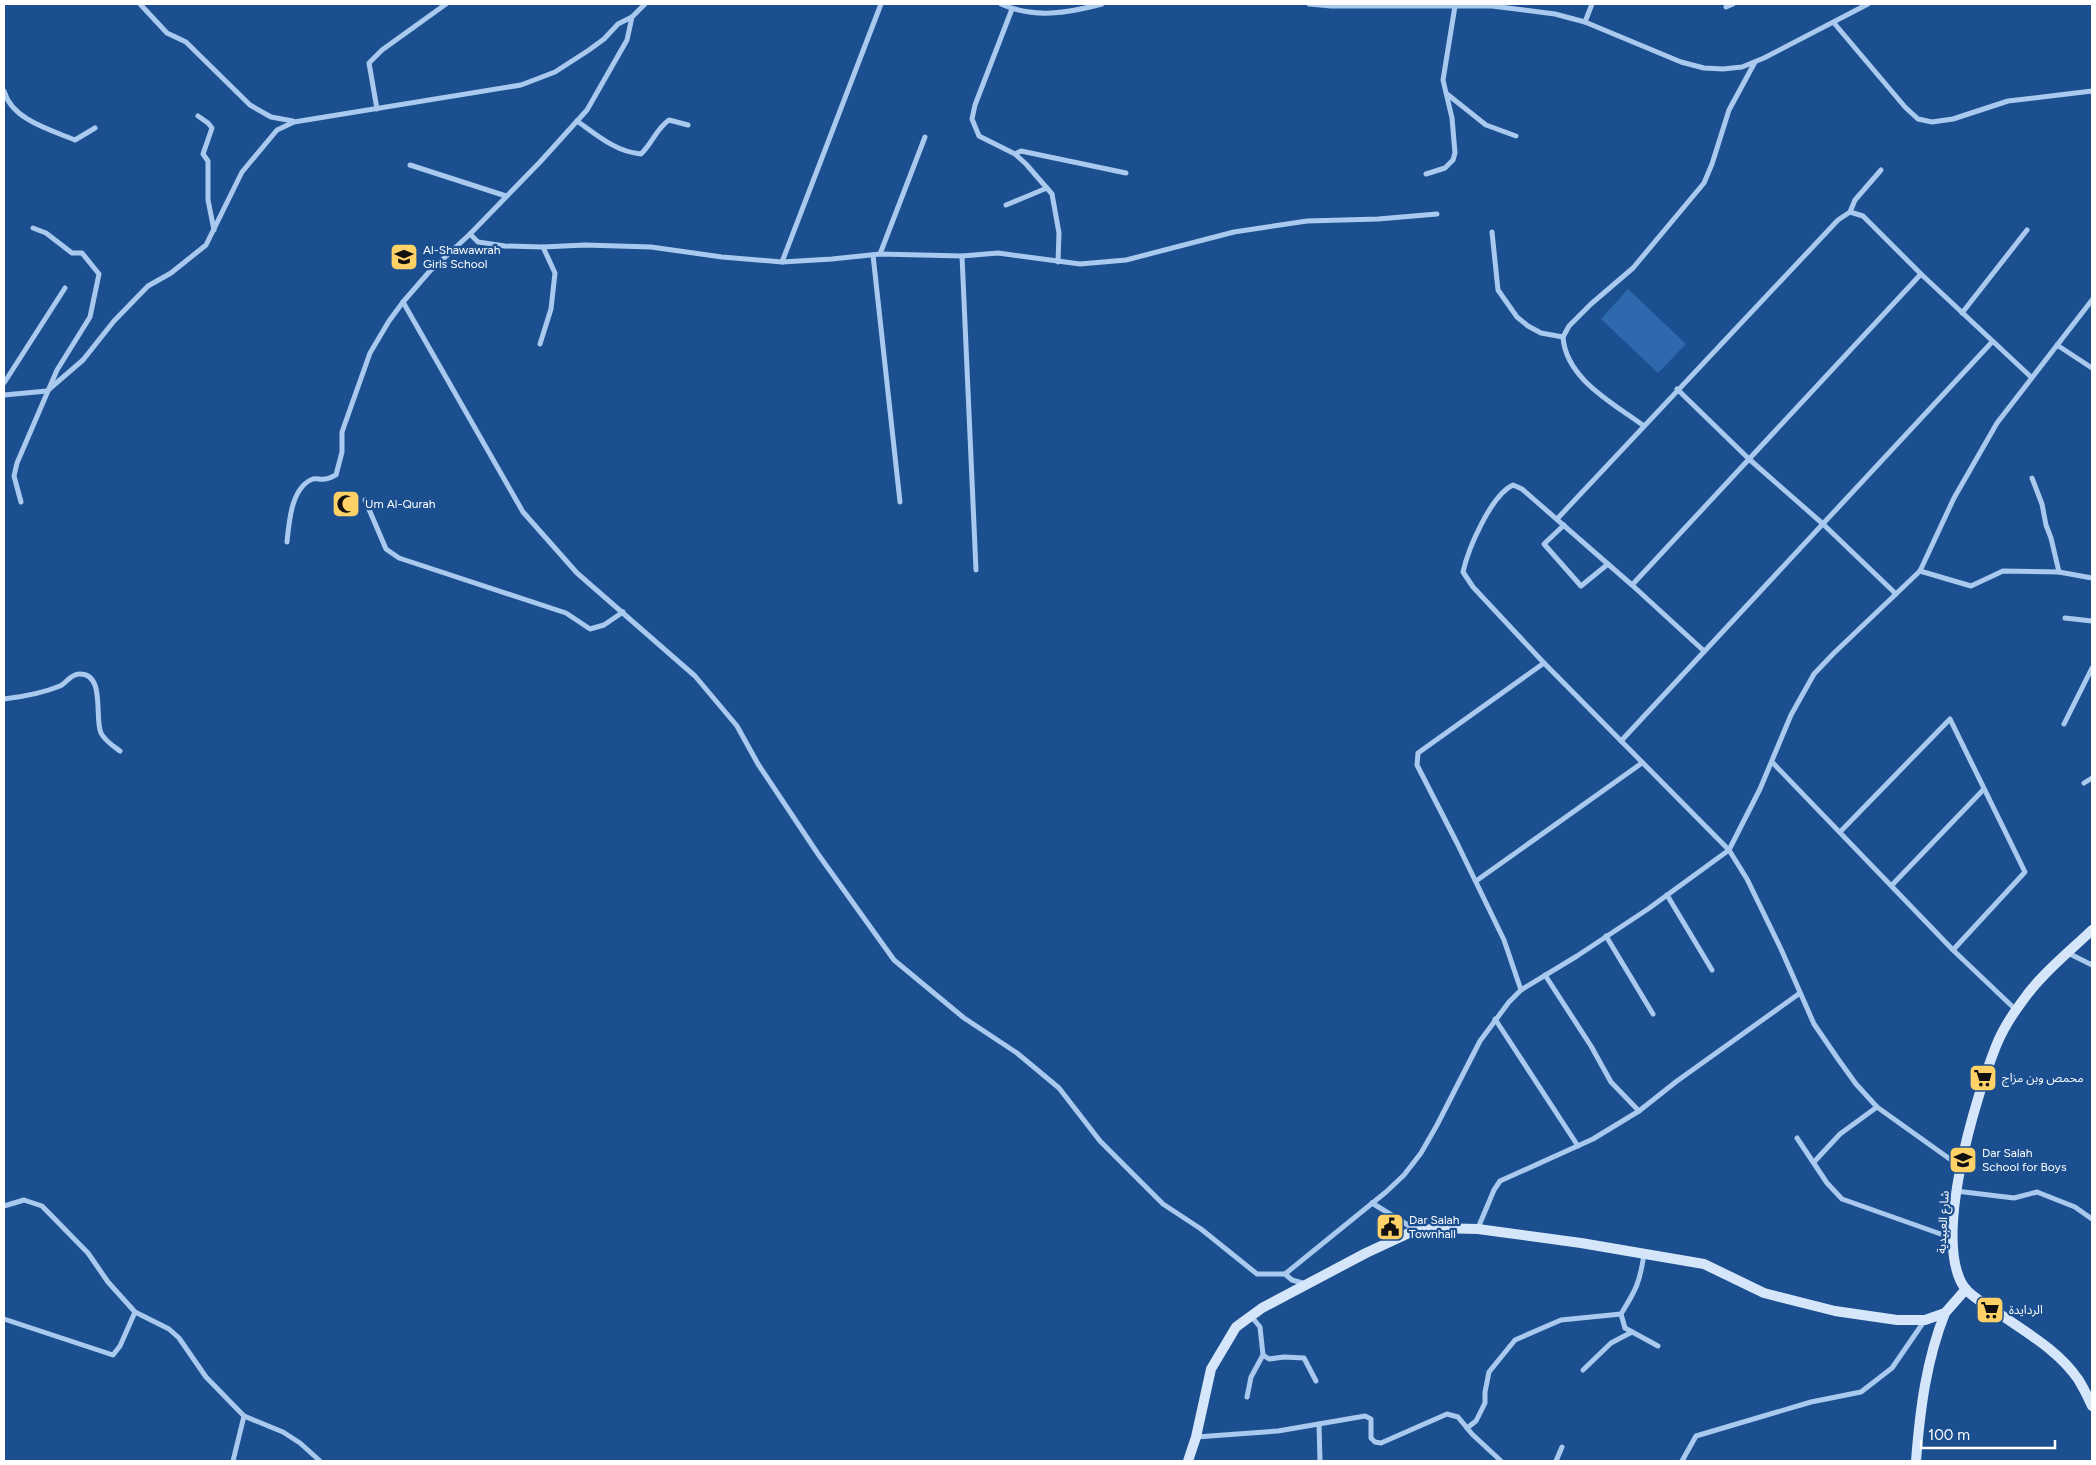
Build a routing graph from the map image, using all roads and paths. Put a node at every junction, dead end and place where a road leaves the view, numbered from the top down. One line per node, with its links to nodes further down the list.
1 (140, 4): 25 (street)
2 (446, 4): 22 (street)
3 (644, 4): 15 (street)
4 (880, 4): 49 (street)
5 (1001, 4): 14 (street)
6 (1102, 4): 14 (street)
7 (1309, 4): 11 (street)
8 (1592, 4): 16 (street)
9 (1734, 4): 13 (street)
10 (1868, 4): 17 (street)
11 (1372, 5): 12 (street)
12 (1455, 6): 16 (street); 21 (street)
13 (1726, 7)
14 (1012, 9): 30 (street)
15 (632, 17): 22 (street); 24 (street)
16 (1585, 22): 18 (street)
17 (1834, 23): 18 (street); 20 (street)
18 (1756, 62): 56 (street)
19 (4, 91): 27 (street)
20 (2092, 92)
21 (1447, 94): 28 (street); 34 (street)
22 (377, 109): 25 (street)
23 (198, 116): 41 (street)
24 (577, 121): 26 (street); 36 (street)
25 (294, 122): 41 (street)
26 (688, 125)
27 (95, 128)
28 (1516, 136)
29 (924, 137): 46 (street)
30 (1015, 154): 33 (street); 35 (street)
31 (410, 166): 36 (street)
32 (1881, 170): 38 (street)
33 (1126, 173)
34 (1426, 174)
35 (1047, 188): 37 (street); 50 (street)
36 (506, 196): 44 (street)
37 (1006, 205)
38 (1850, 212): 51 (street); 63 (street)
39 (1438, 214): 50 (street)
40 (33, 228): 64 (street)
41 (214, 230): 64 (street)
42 (2027, 230): 55 (street)
43 (1492, 232): 56 (street)
44 (470, 234): 45 (street); 54 (street)
45 (543, 247): 49 (street); 58 (street)
46 (880, 254): 47 (street); 48 (street)
47 (874, 255): 49 (street); 71 (street)
48 (962, 256): 50 (street); 77 (street)
49 (782, 262)
50 (1058, 262)
51 (1921, 274): 55 (street); 67 (street)
52 (65, 288): 62 (street)
53 (2092, 300): 59 (street)
54 (402, 302): 75 (street); 83 (street)
55 (1962, 313): 57 (street)
56 (1563, 336): 66 (street)
57 (1992, 342): 61 (street); 74 (street)
58 (540, 344)
59 (2057, 344): 60 (street); 61 (street)
60 (2092, 368)
61 (2031, 377): 78 (street)
62 (4, 383)
63 (1677, 389): 66 (street); 67 (street)
64 (47, 391): 65 (street); 70 (street)
65 (4, 395)
66 (1644, 426): 72 (street)
67 (1748, 459): 74 (street); 81 (street)
68 (2032, 478): 79 (street)
69 (365, 500): 83 (street)
70 (21, 502)
71 (900, 502)
72 (1557, 519): 73 (street); 87 (street)
73 (1564, 524): 76 (street); 76 (street)
74 (1823, 524): 82 (street); 86 (street)
75 (287, 542)
76 (1608, 564): 81 (street)
77 (976, 570)
78 (1920, 571): 79 (street); 82 (street)
79 (2059, 572): 80 (street)
80 (2092, 578)
81 (1632, 585): 86 (street)
82 (1896, 594): 93 (street)
83 (623, 612): 129 (street)
84 (2065, 618): 85 (street)
85 (2092, 621)
86 (1704, 651): 91 (street)
87 (1544, 663): 91 (street); 100 (street)
88 (2092, 668): 90 (street)
89 (4, 699): 92 (street)
90 (2064, 724)
91 (1621, 741): 94 (street)
92 (120, 750)
93 (1772, 762): 98 (street); 99 (street)
94 (1642, 763): 99 (street); 100 (street)
95 (2092, 778): 96 (street)
96 (2084, 782)
97 (1984, 790): 98 (street); 101 (street); 105 (street)
98 (1840, 832): 101 (street)
99 (1729, 850): 102 (street); 111 (street)
100 (1476, 881): 110 (street)
101 (1892, 884): 105 (street)
102 (1667, 895): 104 (street); 108 (street)
103 (2092, 930): 106 (street, شارع العبيدية)
104 (1606, 936): 109 (street); 113 (street)
105 (1953, 950): 112 (street)
106 (2068, 953): 107 (street); 112 (street, شارع العبيدية)
107 (2092, 965)
108 (1712, 970)
109 (1545, 975): 110 (street); 116 (street)
110 (1521, 990): 114 (street)
111 (1800, 993): 115 (street); 116 (street)
112 (2016, 1010): 120 (street, شارع العبيدية)
113 (1653, 1014)
114 (1495, 1019): 118 (street); 122 (street)
115 (1877, 1107): 119 (street); 120 (street)
116 (1640, 1111): 118 (street)
117 (1797, 1138): 119 (street)
118 (1578, 1146): 125 (street)
119 (1814, 1162): 127 (street)
120 (1961, 1168): 121 (street, شارع العبيدية)
121 (1956, 1191): 124 (street); 127 (street, شارع العبيدية)
122 (1372, 1203): 126 (street); 129 (street)
123 (4, 1206): 132 (street)
124 (2092, 1219)
125 (1478, 1229): 126 (street); 128 (street)
126 (1419, 1231): 130 (street)
127 (1953, 1238): 131 (street, شارع العبيدية)
128 (1644, 1254): 134 (street); 137 (street)
129 (1284, 1274): 130 (street)
130 (1306, 1284): 135 (street)
131 (1966, 1289): 133 (street); 144 (street, شارع العبيدية)
132 (135, 1312): 136 (street); 145 (street)
133 (1945, 1312): 137 (street); 157 (street)
134 (1621, 1314): 138 (street); 147 (street)
135 (1251, 1316): 140 (street); 148 (street)
136 (4, 1319)
137 (1925, 1320): 156 (street)
138 (1632, 1332): 139 (street); 141 (street)
139 (1658, 1346)
140 (1263, 1355): 142 (street); 143 (street)
141 (1583, 1370)
142 (1316, 1382)
143 (1247, 1397)
144 (2092, 1406)
145 (244, 1416): 150 (street); 151 (street)
146 (1319, 1424): 147 (street); 148 (street); 153 (street)
147 (1467, 1428): 154 (street)
148 (1196, 1437): 152 (street)
149 (1562, 1447): 155 (street)
150 (233, 1461)
151 (320, 1461)
152 (1188, 1461)
153 (1320, 1461)
154 (1501, 1461)
155 (1556, 1461)
156 (1682, 1461)
157 (1916, 1461)

